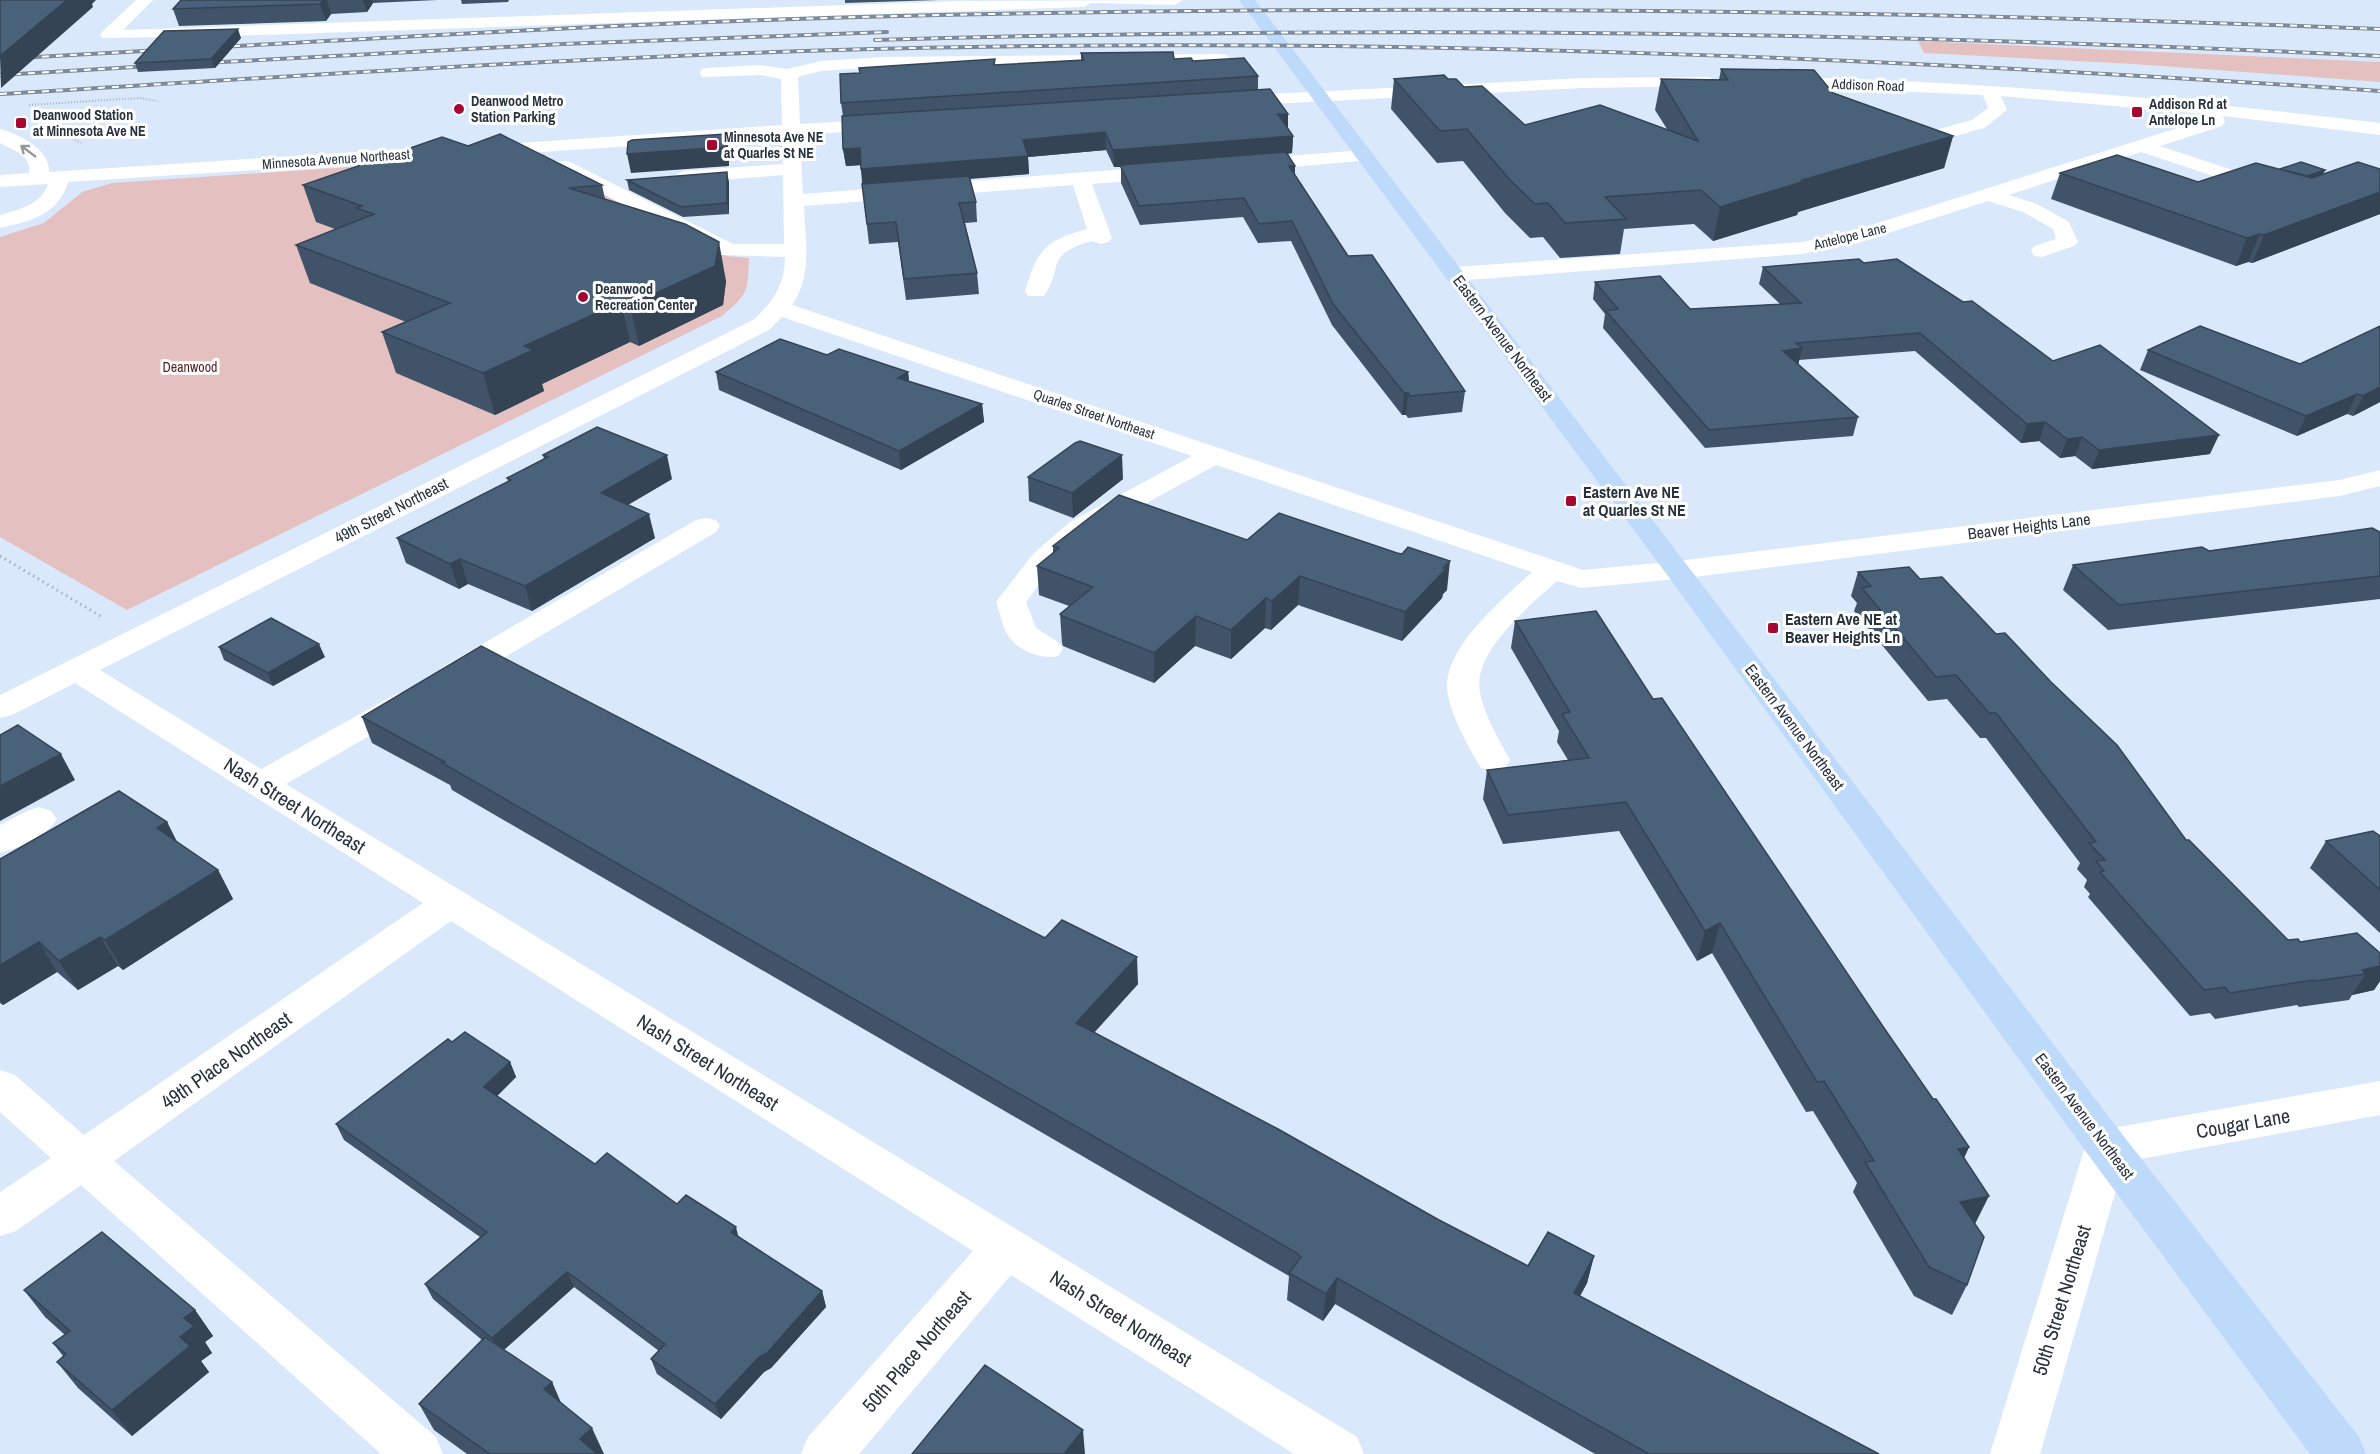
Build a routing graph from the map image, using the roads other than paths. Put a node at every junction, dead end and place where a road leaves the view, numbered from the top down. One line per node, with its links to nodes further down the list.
1 (146, 0): 5 (street)
2 (1175, 0): 4 (street)
3 (1247, 0): 13 (main road, Eastern Avenue Northeast)
4 (1090, 1): 5 (street)
5 (790, 5)
6 (1221, 59): 8 (street)
7 (708, 73): 8 (street)
8 (785, 75): 19 (street)
9 (1720, 82): 13 (street)
10 (1766, 82): 11 (street, Addison Road)
11 (1956, 88): 12 (street, Addison Road); 16 (street)
12 (1990, 90): 15 (street, Addison Road); 16 (street)
13 (1319, 95): 14 (street); 24 (main road, Eastern Avenue Northeast)
14 (1220, 102)
15 (2213, 110): 18 (street, Addison Road); 23 (street, Antelope Lane)
16 (1986, 119): 21 (street)
17 (909, 122): 19 (street, Minnesota Avenue Northeast)
18 (2380, 129)
19 (790, 130): 22 (street, Minnesota Avenue Northeast); 26 (street)
20 (0, 135): 29 (street, one-way to 20)
21 (1906, 144)
22 (556, 145): 28 (street, Minnesota Avenue Northeast); 34 (street)
23 (2142, 146): 35 (street); 36 (street, Antelope Lane)
24 (1365, 156): 25 (street); 41 (main road, Eastern Avenue Northeast)
25 (1228, 167)
26 (791, 169): 30 (street); 37 (street)
27 (1183, 170): 31 (street)
28 (60, 177): 29 (street, Minnesota Avenue Northeast); 38 (street)
29 (38, 178): 32 (street, Minnesota Avenue Northeast)
30 (666, 178)
31 (1080, 178): 37 (street); 42 (street)
32 (0, 181)
33 (632, 181): 34 (street)
34 (598, 184): 39 (street)
35 (2287, 194)
36 (1989, 195): 40 (street); 41 (street, Antelope Lane)
37 (793, 201): 39 (street)
38 (0, 222)
39 (794, 251): 43 (street)
40 (2042, 251)
41 (1455, 274): 48 (main road, Eastern Avenue Northeast)
42 (1036, 291)
43 (780, 309): 44 (street, Quarles Street Northeast); 50 (street, 49th Street Northeast)
44 (1216, 454): 47 (street, Quarles Street Northeast); 49 (street)
45 (2380, 478): 48 (street, Beaver Heights Lane)
46 (706, 526): 53 (street)
47 (1552, 569): 48 (street, Quarles Street Northeast); 52 (street)
48 (1678, 570): 59 (main road, Eastern Avenue Northeast)
49 (1047, 649)
50 (76, 670): 51 (street, 49th Street Northeast); 53 (street, Nash Street Northeast)
51 (0, 708)
52 (1493, 760)
53 (260, 784): 56 (street, Nash Street Northeast)
54 (39, 819): 55 (street)
55 (0, 841)
56 (451, 902): 60 (street, 49th Place Northeast); 62 (street, Nash Street Northeast)
57 (0, 1087): 60 (street)
58 (2380, 1098): 59 (street, Cougar Lane)
59 (2107, 1147): 66 (street, 50th Street Northeast); 67 (main road, Eastern Avenue Northeast)
60 (84, 1158): 61 (street, 49th Place Northeast); 63 (street)
61 (0, 1217)
62 (1006, 1247): 64 (street, 50th Place Northeast); 65 (street, Nash Street Northeast)
63 (418, 1454)
64 (826, 1454)
65 (1339, 1454)
66 (2015, 1454)
67 (2341, 1454)

